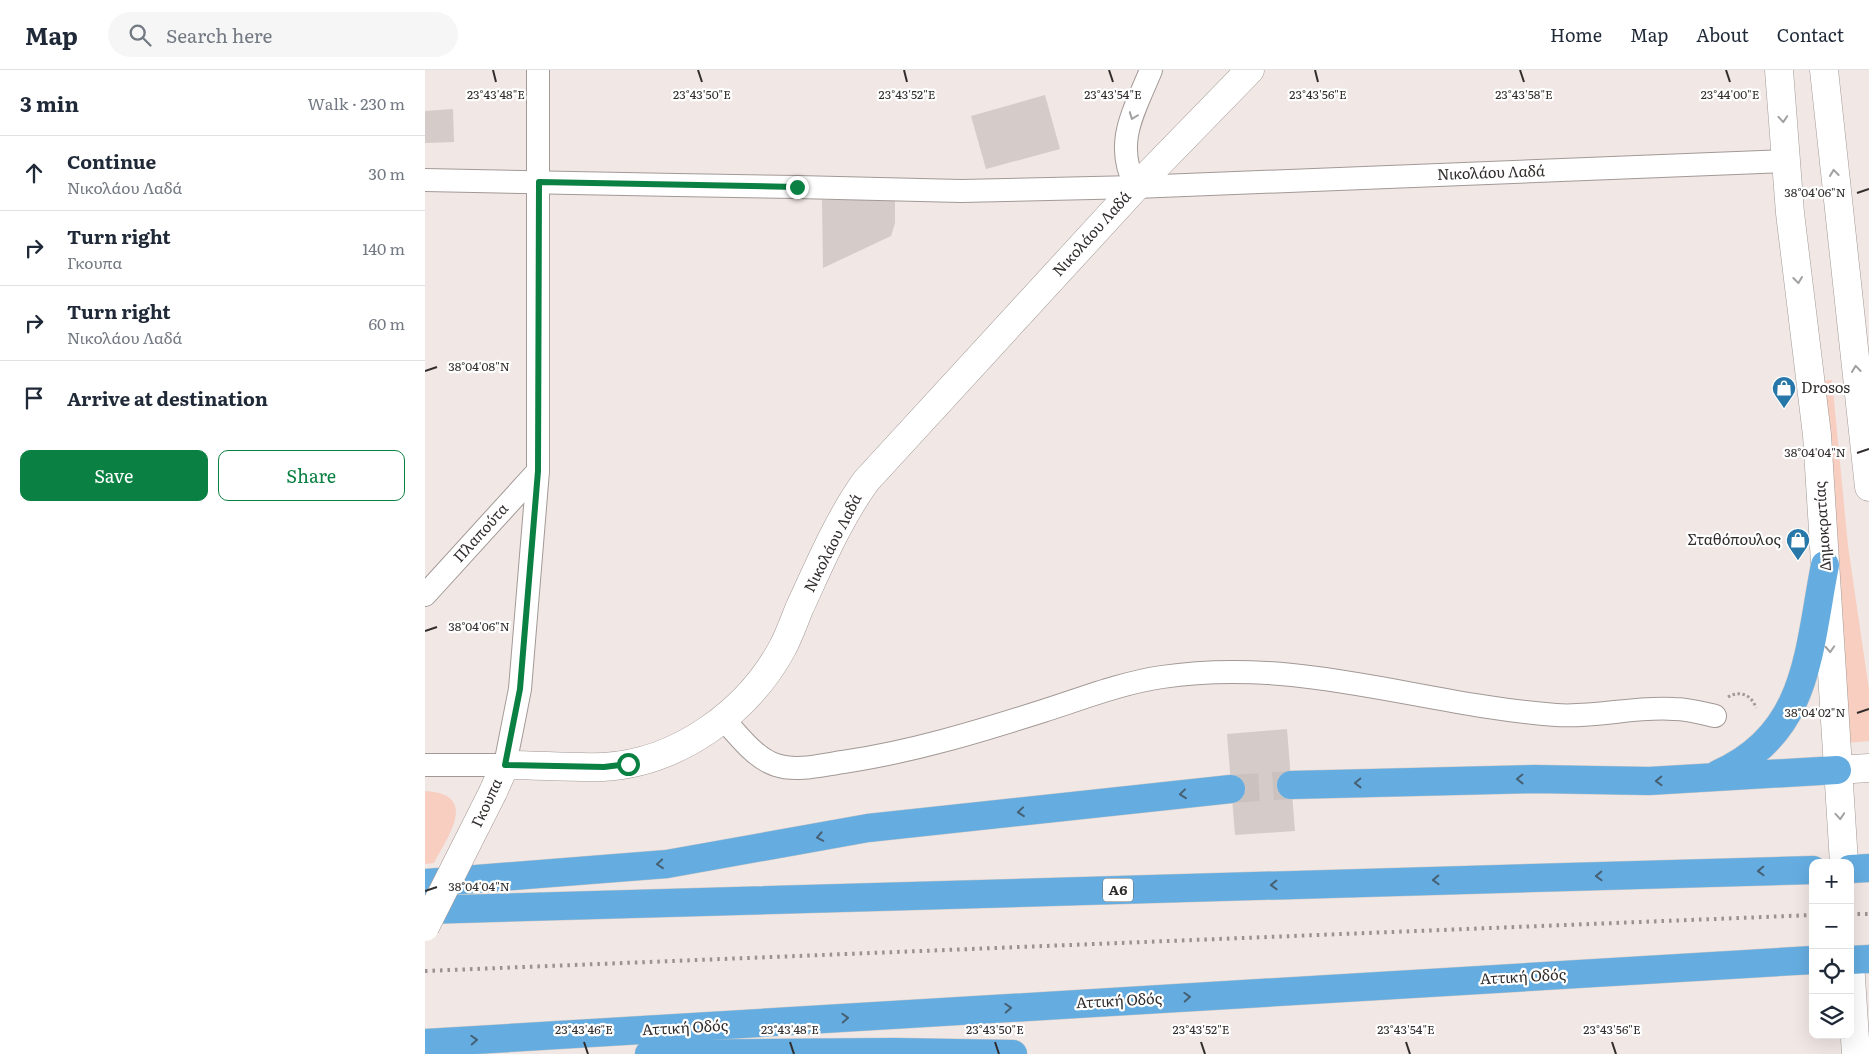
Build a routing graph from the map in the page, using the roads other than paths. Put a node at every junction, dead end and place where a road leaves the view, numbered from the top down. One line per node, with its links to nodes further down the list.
1 (538, 70): 8 (street, Γκουπα)
2 (1151, 70): 9 (street, one-way to 9)
3 (1250, 70): 9 (main road, Νικολάου Λαδά)
4 (1779, 70): 6 (main road, Δημοκρατίας, one-way to 6)
5 (1824, 70): 11 (main road, one-way to 5)
6 (1786, 161): 9 (street, Νικολάου Λαδά); 12 (main road, Δημοκρατίας, one-way to 12)
7 (425, 180): 8 (street, Νικολάου Λαδά)
8 (539, 182): 9 (street, Νικολάου Λαδά, bridge); 10 (street, Γκουπα)
9 (1136, 187): 15 (main road, Νικολάου Λαδά)
10 (538, 471): 13 (street, Πλαπούτα); 17 (street, Γκουπα)
11 (1869, 487)
12 (1825, 565): 19 (main road, Δημοκρατίας, one-way to 19); 20 (highway)
13 (425, 595)
14 (1715, 716): 15 (street)
15 (722, 718): 17 (main road, Νικολάου Λαδά)
16 (425, 765): 17 (street)
17 (505, 765): 29 (main road, Γκουπα, bridge)
18 (1869, 768): 19 (main road)
19 (1837, 770): 20 (highway); 23 (main road, Δημοκρατίας, one-way to 23)
20 (1707, 779): 21 (highway, one-way to 21)
21 (1291, 785)
22 (1231, 789): 27 (highway, one-way to 27)
23 (1843, 859)
24 (1869, 868): 25 (highway)
25 (1854, 869)
26 (1809, 870): 28 (highway, Α6, one-way to 28)
27 (425, 883)
28 (425, 910)
29 (425, 927)
30 (1869, 959): 32 (highway)
31 (1809, 960): 34 (highway, Αττική Οδός, one-way to 31)
32 (1854, 961)
33 (1852, 994): 37 (main road)
34 (425, 1043)
35 (649, 1054): 36 (highway)
36 (1013, 1054)
37 (1857, 1054)

